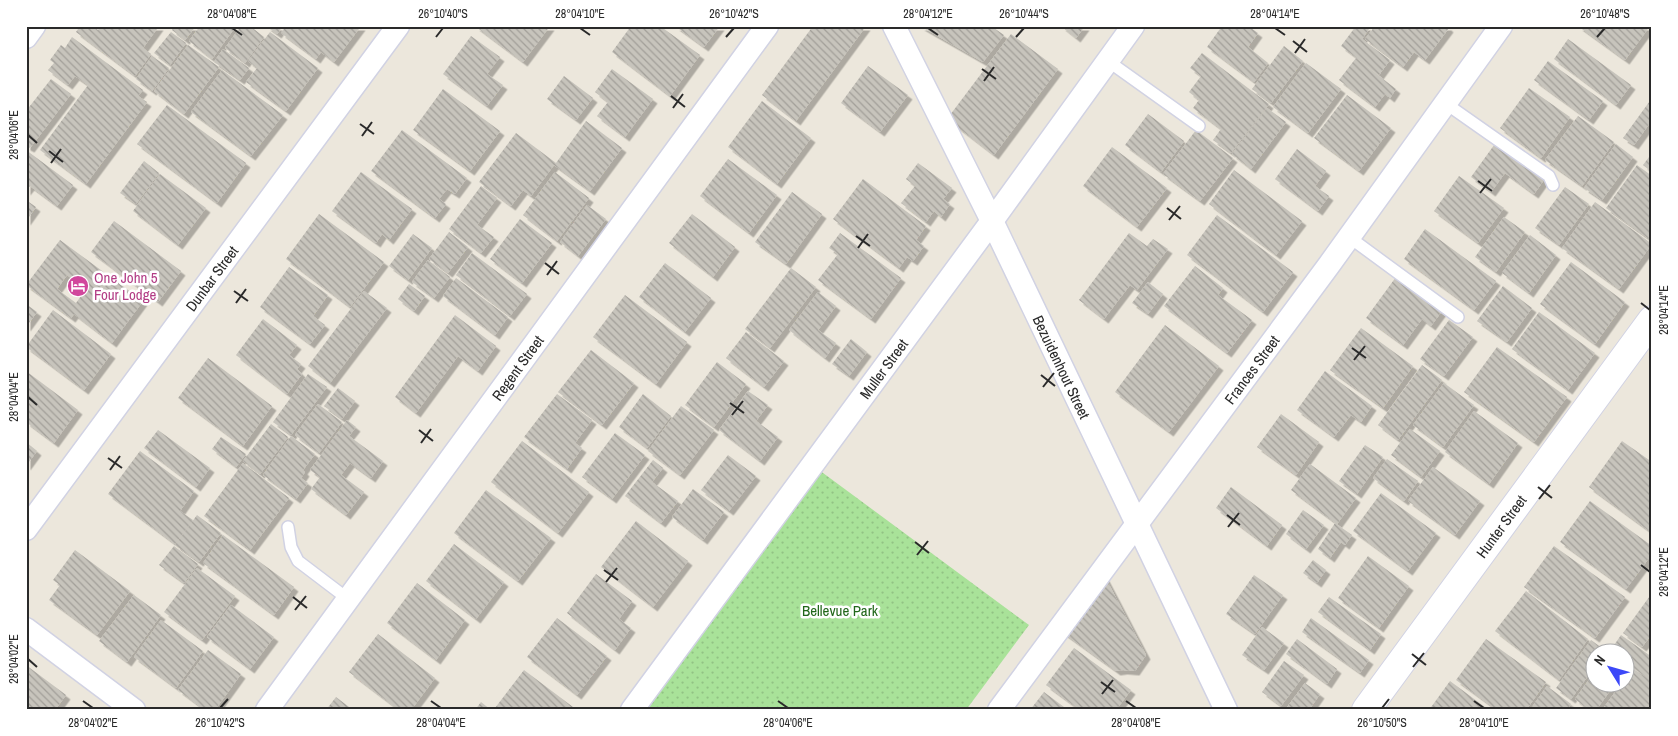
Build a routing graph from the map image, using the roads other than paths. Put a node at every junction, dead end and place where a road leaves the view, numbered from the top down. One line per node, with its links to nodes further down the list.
1 (34, 26): 7 (street)
2 (398, 26): 18 (street, Dunbar Street)
3 (767, 26): 19 (street, Regent Street)
4 (894, 26): 12 (street, Bezuidenhout Street)
5 (1132, 26): 8 (street, Muller Street)
6 (1500, 26): 9 (street, Frances Street)
7 (26, 37)
8 (1108, 61): 10 (lane); 12 (street, Muller Street)
9 (1446, 103): 11 (lane); 13 (street, Frances Street)
10 (1198, 126)
11 (1553, 184)
12 (992, 222): 16 (street, Bezuidenhout Street); 23 (street, Muller Street)
13 (1349, 237): 14 (lane); 16 (street, Frances Street)
14 (1458, 317)
15 (1652, 320): 26 (main road, Hunter Street)
16 (1138, 524): 24 (street, Frances Street); 25 (street, Bezuidenhout Street)
17 (288, 527): 19 (lane)
18 (26, 529)
19 (348, 599): 22 (street, Regent Street)
20 (26, 629): 21 (street)
21 (134, 710)
22 (267, 710)
23 (632, 710)
24 (998, 710)
25 (1226, 710)
26 (1366, 710)

